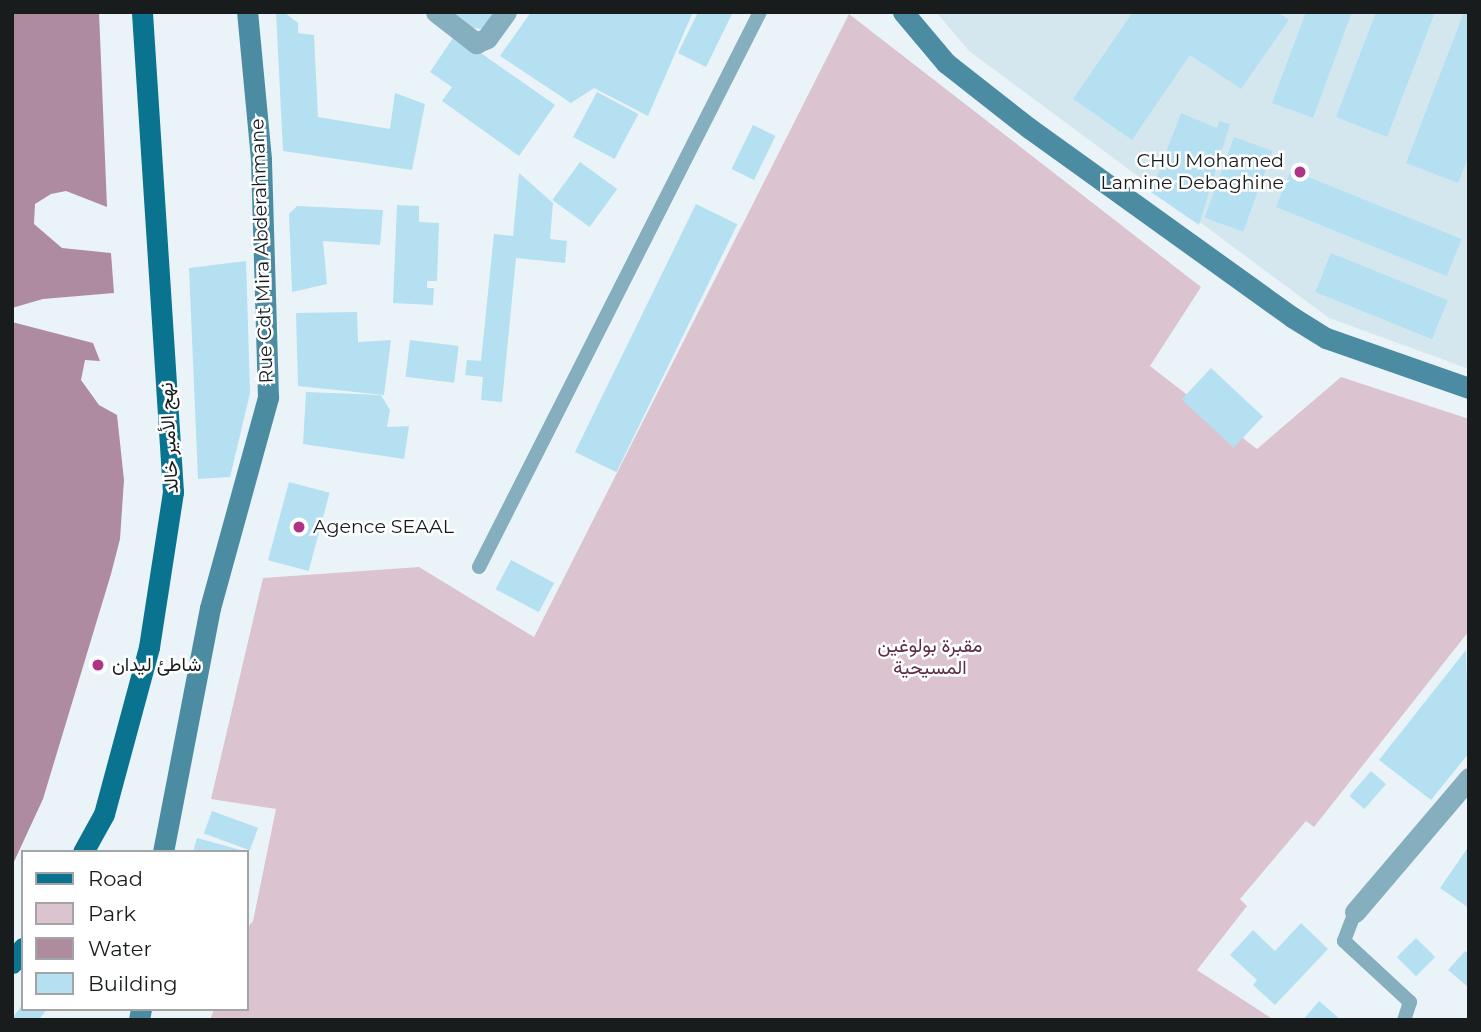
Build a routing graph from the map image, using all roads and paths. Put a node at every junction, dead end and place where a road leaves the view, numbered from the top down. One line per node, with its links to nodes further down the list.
1 (142, 12): 10 (main road, نهج الأمير خالد)
2 (247, 12): 11 (main road, Rue Cdt Mira Abderahmane)
3 (436, 12): 4 (street)
4 (506, 12)
5 (760, 12): 8 (lane)
6 (903, 12): 7 (main road)
7 (1469, 388)
8 (479, 568)
9 (1469, 778): 12 (street)
10 (84, 850)
11 (163, 850)
12 (1355, 912): 13 (lane)
13 (1404, 1020)

